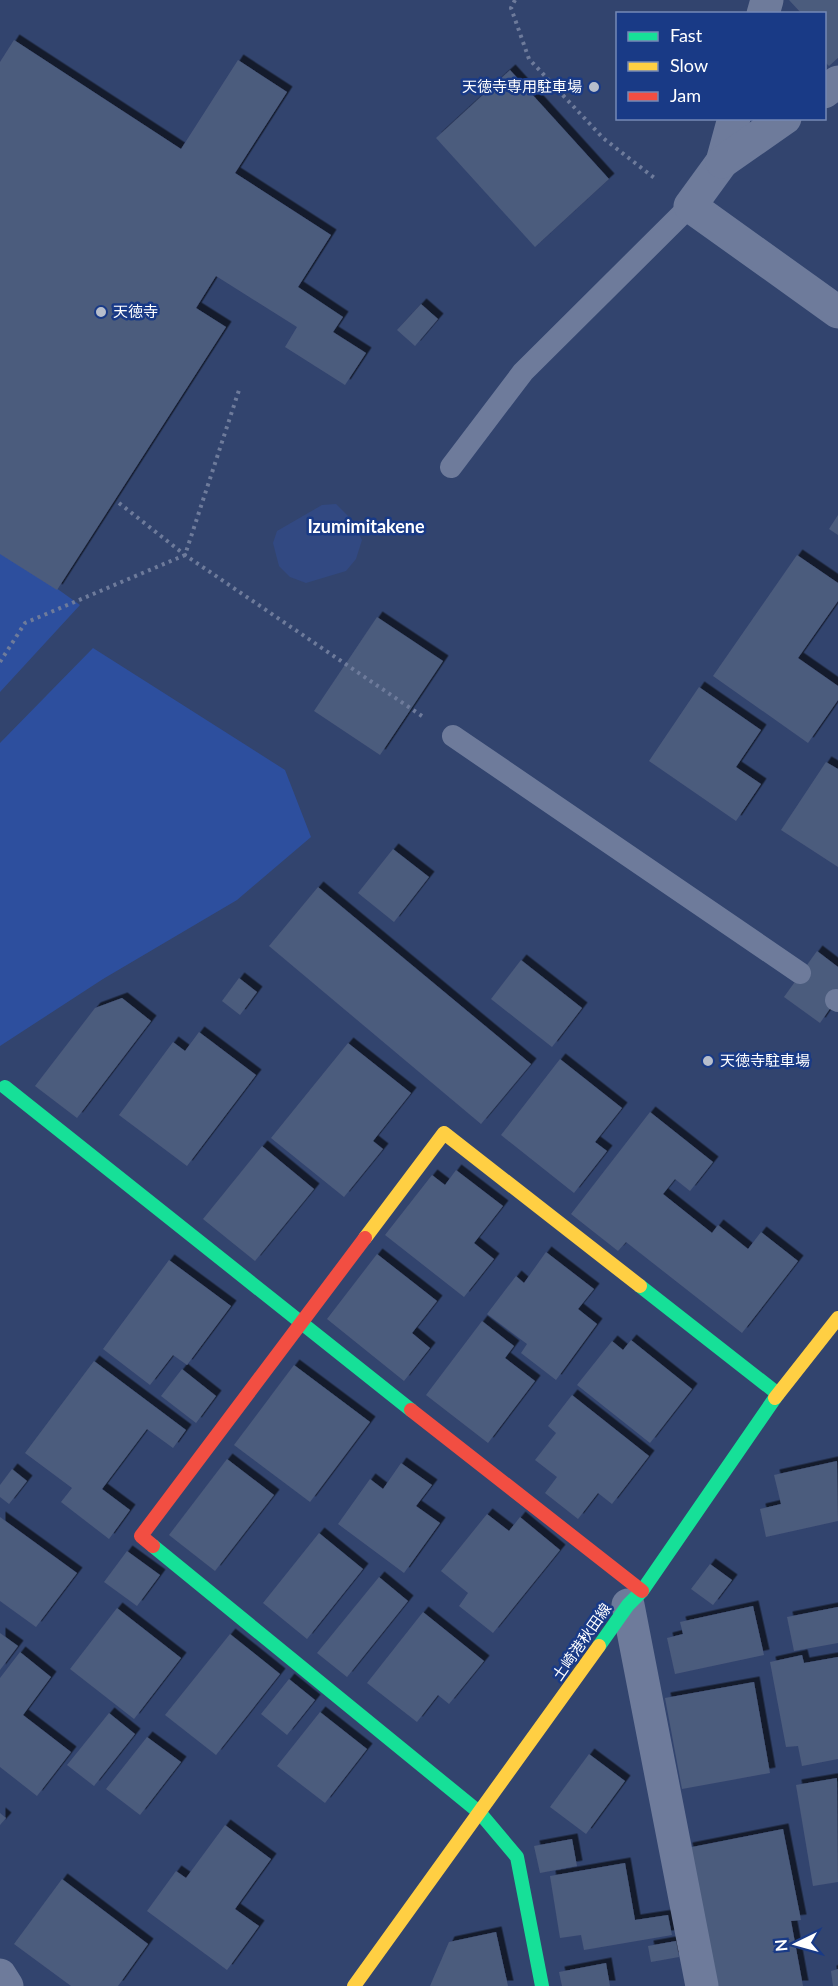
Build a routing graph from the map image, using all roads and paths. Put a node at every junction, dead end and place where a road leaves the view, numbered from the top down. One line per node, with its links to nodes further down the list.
1 (515, 0): 7 (path)
2 (838, 82): 3 (street)
3 (826, 91)
4 (733, 120): 6 (street)
5 (782, 120): 6 (street)
6 (722, 162): 7 (street)
7 (690, 206): 8 (street); 10 (lane)
8 (838, 312)
9 (240, 387): 12 (path)
10 (451, 467)
11 (119, 503): 12 (path)
12 (185, 555): 13 (path); 14 (path)
13 (0, 662)
14 (453, 736): 15 (lane)
15 (801, 973)
16 (5, 1087): 18 (street)
17 (838, 1318): 19 (street, 土崎港秋田線)
18 (300, 1323): 19 (street); 20 (street); 21 (street)
19 (778, 1394): 20 (street, 土崎港秋田線)
20 (635, 1598): 21 (street, 土崎港秋田線); 26 (street)
21 (480, 1813): 24 (street, 土崎港秋田線); 25 (street)
22 (0, 1975): 23 (street)
23 (7, 1986)
24 (354, 1986)
25 (542, 1986)
26 (702, 1986)

